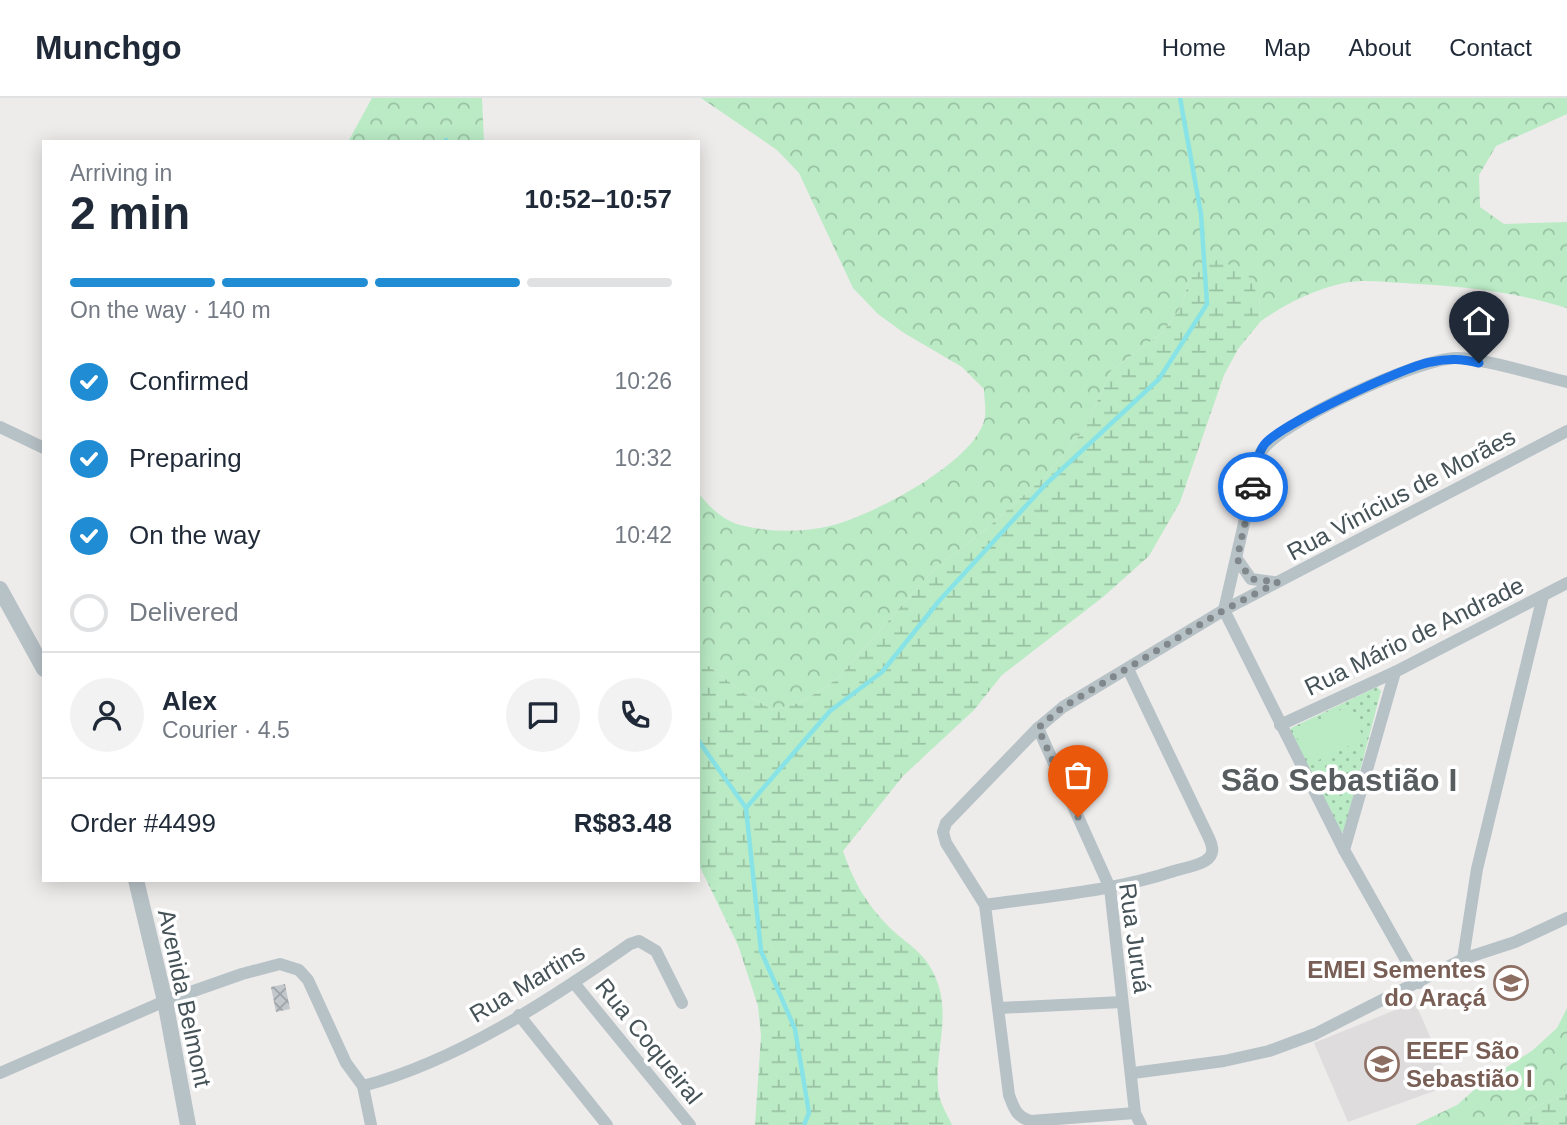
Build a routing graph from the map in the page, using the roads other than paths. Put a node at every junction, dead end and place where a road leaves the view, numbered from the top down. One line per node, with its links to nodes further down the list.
1 (1567, 382): 5 (street)
2 (0, 427): 4 (street)
3 (1567, 431): 6 (street, Rua Vinícius de Morães)
4 (42, 447)
5 (1237, 559): 6 (street); 10 (street)
6 (1278, 582): 10 (street, Rua Vinícius de Morães)
7 (1567, 583): 9 (street, Rua Mário de Andrade)
8 (0, 589): 11 (street)
9 (1543, 596): 13 (street, Rua Mário de Andrade); 21 (street)
10 (1224, 610): 12 (street, Rua Vinícius de Morães); 14 (street)
11 (42, 665)
12 (1128, 669): 15 (street, Rua Vinícius de Morães); 18 (street)
13 (1395, 672): 14 (street, Rua Mário de Andrade); 16 (street)
14 (1280, 725): 16 (street)
15 (1038, 728): 18 (street, Rua Juruá); 19 (street, Rua Vinícius de Morães)
16 (1344, 850): 23 (street)
17 (136, 882): 24 (street, Avenida Belmont)
18 (1110, 887): 19 (street); 25 (street, Rua Juruá)
19 (985, 905): 27 (street, Rua Vinícius de Morães)
20 (1567, 918): 21 (street)
21 (1463, 959): 23 (street)
22 (575, 983): 26 (street, Rua Martins); 28 (street, Rua Martins); 36 (street, Rua Coqueiral)
23 (1419, 983): 30 (street)
24 (165, 1001): 29 (street); 31 (street); 33 (street, Avenida Belmont)
25 (1122, 1002): 27 (street); 30 (street, Rua Juruá)
26 (682, 1003)
27 (1000, 1008): 32 (street, Rua Vinícius de Morães)
28 (519, 1015): 31 (street, Rua Martins); 35 (street)
29 (0, 1073)
30 (1133, 1073): 32 (street, Rua Juruá)
31 (363, 1086): 34 (street)
32 (1138, 1119)
33 (188, 1125)
34 (371, 1125)
35 (607, 1125)
36 (691, 1125)

